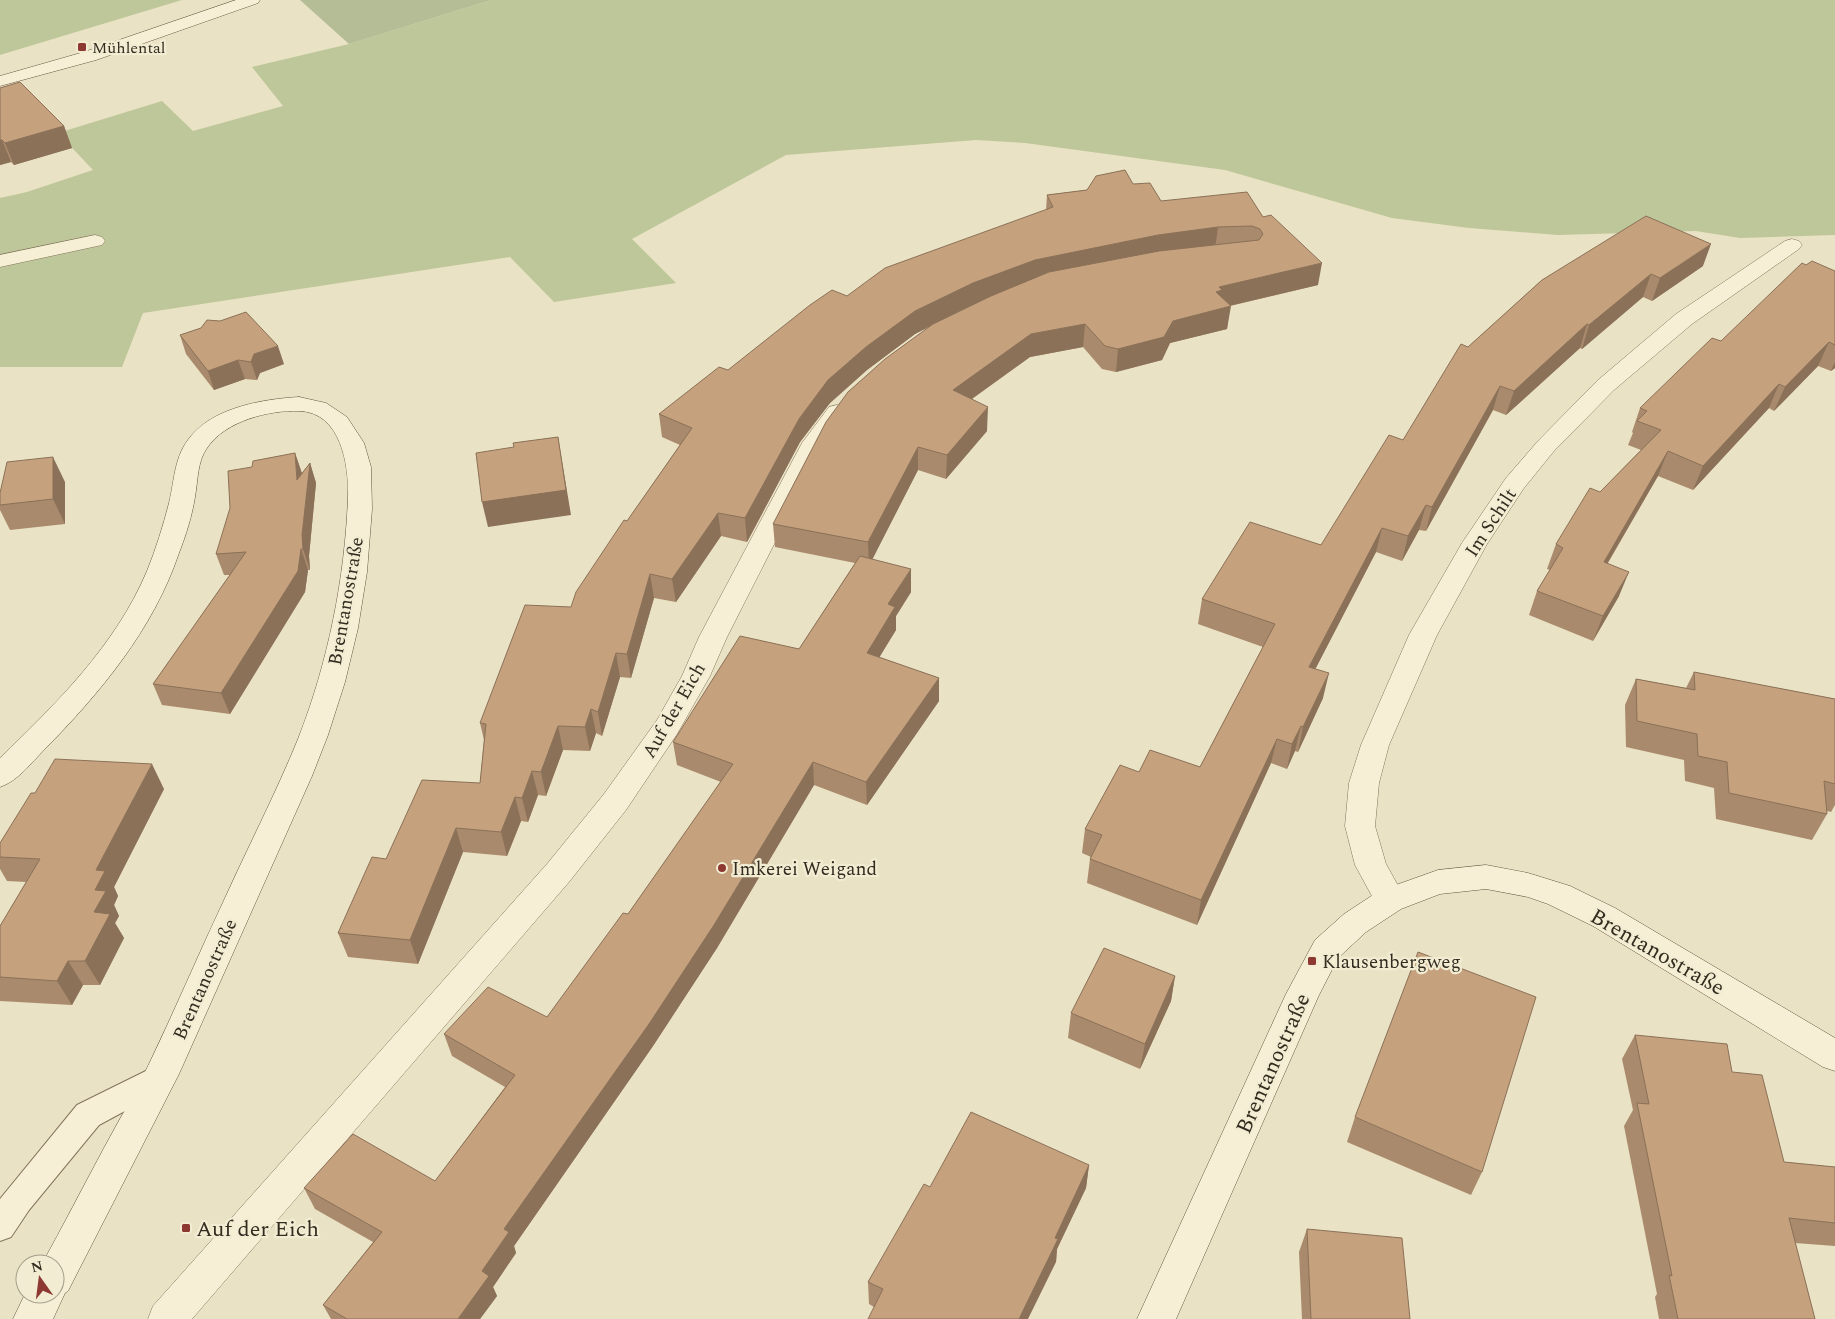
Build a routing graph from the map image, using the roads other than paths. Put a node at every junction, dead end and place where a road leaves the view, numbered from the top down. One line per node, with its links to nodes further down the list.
1 (252, 0): 2 (street)
2 (0, 81)
3 (95, 241): 5 (street)
4 (1792, 245): 8 (street, Im Schilt)
5 (0, 261)
6 (854, 396): 15 (street, Auf der Eich)
7 (0, 776): 10 (street, Brentanostraße)
8 (1390, 900): 9 (street, Brentanostraße); 16 (street, Brentanostraße)
9 (1835, 1056)
10 (160, 1077): 11 (lane); 12 (street, Brentanostraße)
11 (0, 1226)
12 (65, 1259)
13 (40, 1304): 14 (street)
14 (32, 1319)
15 (167, 1319)
16 (1156, 1319)

